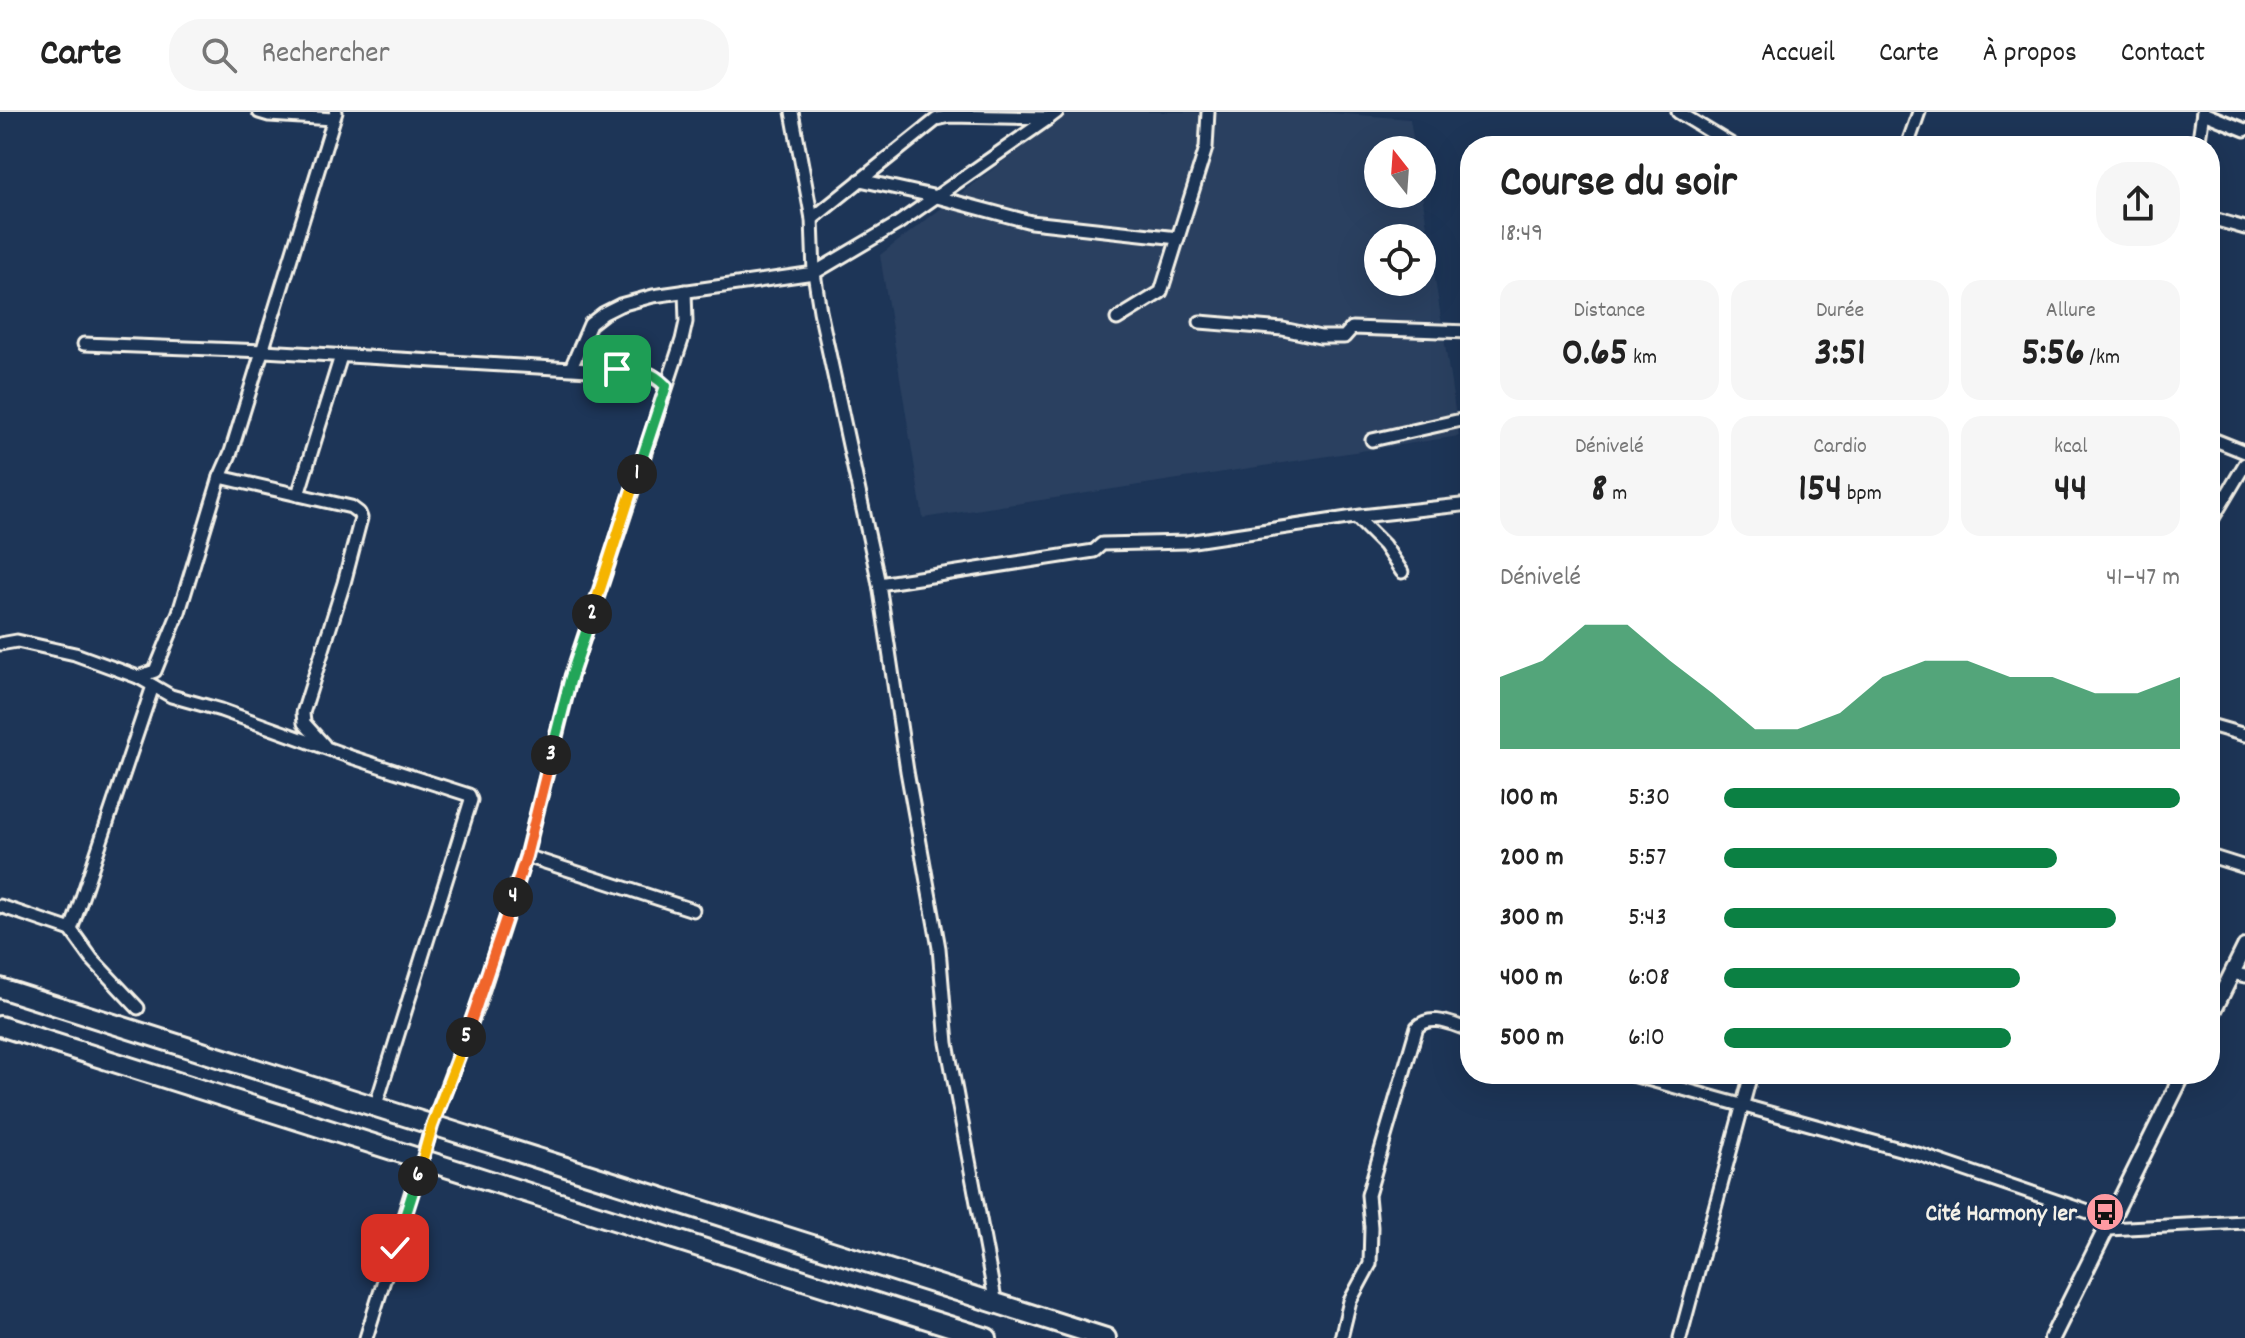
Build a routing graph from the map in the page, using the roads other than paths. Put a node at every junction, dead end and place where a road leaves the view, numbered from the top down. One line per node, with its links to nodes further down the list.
1 (259, 112): 7 (street)
2 (792, 112): 15 (street)
3 (1208, 112): 18 (street)
4 (1678, 112): 10 (street)
5 (1919, 112): 11 (street)
6 (2203, 112): 9 (street); 12 (street)
7 (334, 115): 25 (street)
8 (1053, 115): 13 (street); 14 (street)
9 (2245, 130)
10 (1718, 136)
11 (1911, 136)
12 (2199, 136)
13 (860, 180): 14 (street); 15 (street)
14 (937, 197): 18 (street); 19 (street)
15 (812, 219): 19 (street)
16 (2220, 221): 17 (street)
17 (2245, 228)
18 (1178, 238): 21 (street)
19 (814, 273): 20 (street); 40 (street)
20 (685, 291): 27 (street); 28 (street)
21 (1117, 319)
22 (1200, 322): 23 (street)
23 (1460, 332)
24 (84, 344): 25 (street)
25 (264, 351): 26 (street); 34 (street)
26 (341, 356): 27 (street); 35 (street)
27 (571, 368): 28 (street)
28 (666, 386): 47 (street)
29 (1460, 420): 30 (street)
30 (1372, 440)
31 (2220, 442): 32 (street)
32 (2245, 452)
33 (2245, 464): 37 (street)
34 (220, 477): 35 (street); 42 (street)
35 (298, 495): 46 (street)
36 (1460, 505): 38 (street)
37 (2220, 506)
38 (1356, 517): 39 (street); 40 (street)
39 (1402, 572)
40 (879, 584): 69 (street)
41 (0, 644): 42 (street)
42 (138, 677): 43 (street)
43 (153, 686): 46 (street); 52 (street)
44 (2220, 728): 45 (street)
45 (2245, 735)
46 (327, 748): 64 (street)
47 (526, 856): 51 (street); 65 (street)
48 (2220, 859): 49 (street)
49 (2245, 867)
50 (0, 906): 52 (street)
51 (693, 910)
52 (71, 930): 57 (street)
53 (2245, 947): 54 (street)
54 (2238, 975): 56 (street)
55 (0, 988): 64 (highway)
56 (2220, 1003)
57 (138, 1008)
58 (0, 1026): 66 (highway)
59 (1460, 1027): 73 (street)
60 (1665, 1084): 63 (street)
61 (1748, 1084): 63 (street)
62 (2178, 1084): 68 (street)
63 (1742, 1105): 68 (street); 74 (street)
64 (375, 1108): 65 (highway)
65 (432, 1126): 66 (street); 69 (highway)
66 (423, 1158): 70 (street); 71 (highway)
67 (2245, 1222): 68 (street)
68 (2110, 1225): 75 (street)
69 (996, 1304): 72 (highway)
70 (366, 1338)
71 (987, 1338)
72 (1106, 1338)
73 (1341, 1338)
74 (1680, 1338)
75 (2052, 1338)

